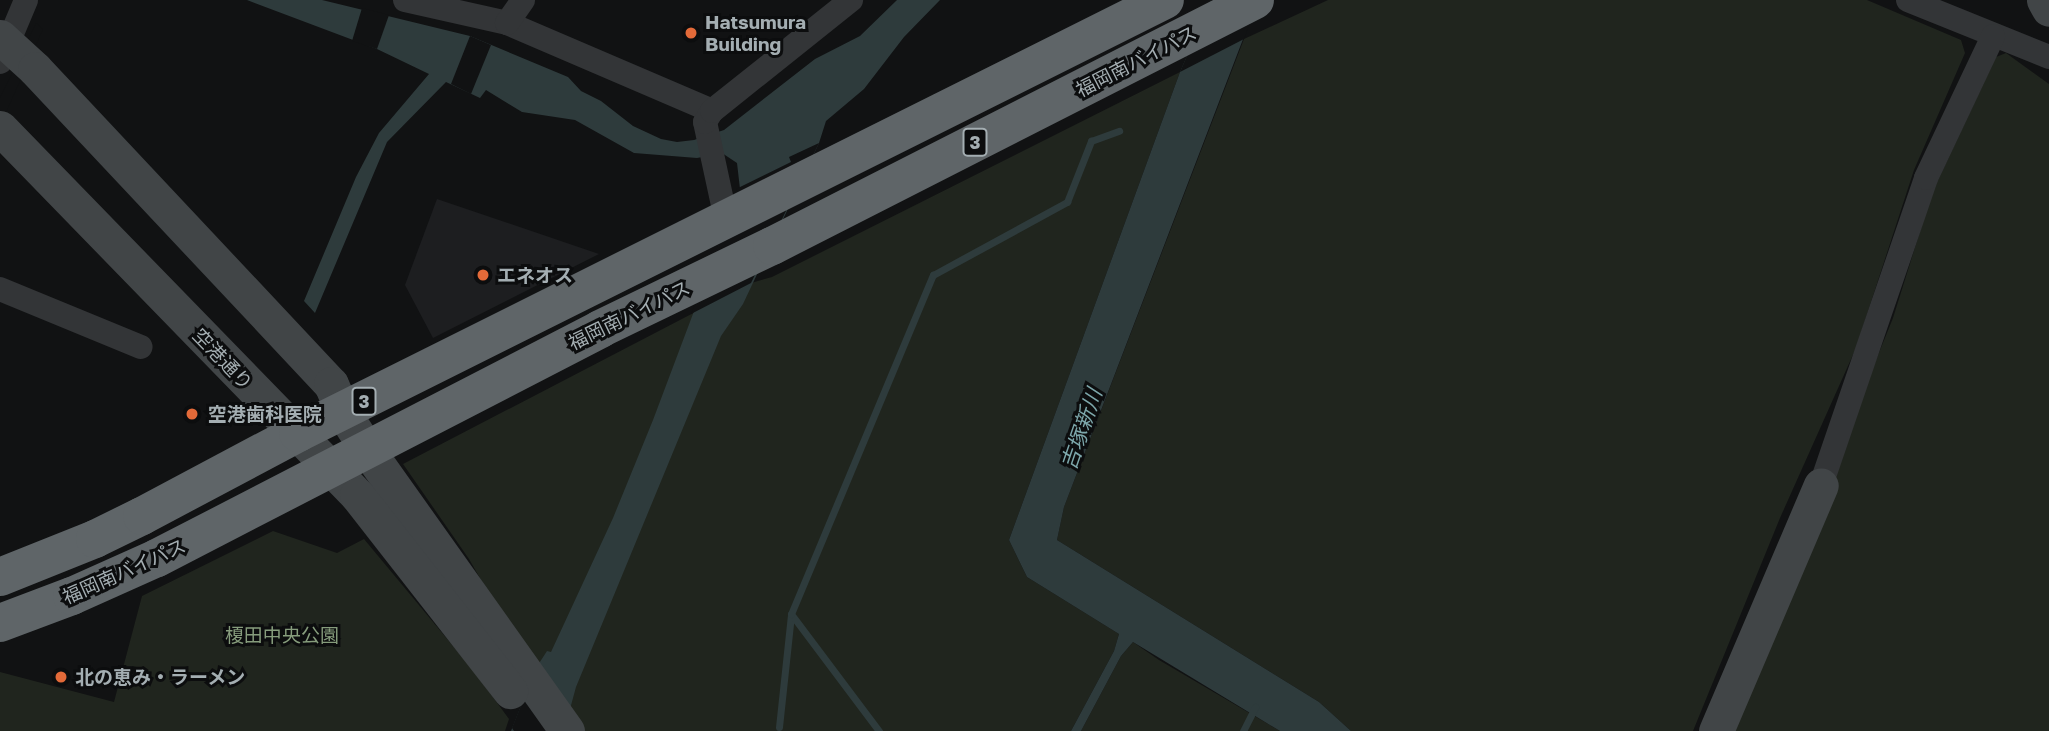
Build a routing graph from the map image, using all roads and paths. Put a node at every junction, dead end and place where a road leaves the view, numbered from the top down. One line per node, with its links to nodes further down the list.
1 (26, 0): 12 (street)
2 (404, 0): 10 (street)
3 (523, 0): 10 (street)
4 (851, 0): 14 (street)
5 (1165, 0): 16 (highway, 3)
6 (1255, 0): 21 (highway, 福岡南バイパス / 3)
7 (1908, 0): 11 (street)
8 (2044, 0): 9 (street)
9 (2049, 9)
10 (507, 23): 14 (street)
11 (1993, 36): 13 (street); 23 (street)
12 (3, 48): 19 (street)
13 (2049, 57)
14 (712, 111): 16 (street)
15 (3, 131): 20 (street, 空港通り)
16 (726, 219): 19 (highway, 3)
17 (0, 289): 18 (street)
18 (141, 347)
19 (343, 412): 20 (highway, 3); 21 (street)
20 (298, 433): 22 (street, 空港通り); 24 (highway, 3)
21 (366, 448): 22 (highway, 福岡南バイパス / 3); 26 (street)
22 (331, 467): 25 (highway, 福岡南バイパス / 3); 26 (street, 空港通り)
23 (1821, 485): 29 (street)
24 (0, 577)
25 (0, 623)
26 (523, 689): 27 (street, 空港通り); 28 (street)
27 (538, 731)
28 (567, 731)
29 (1716, 731)

